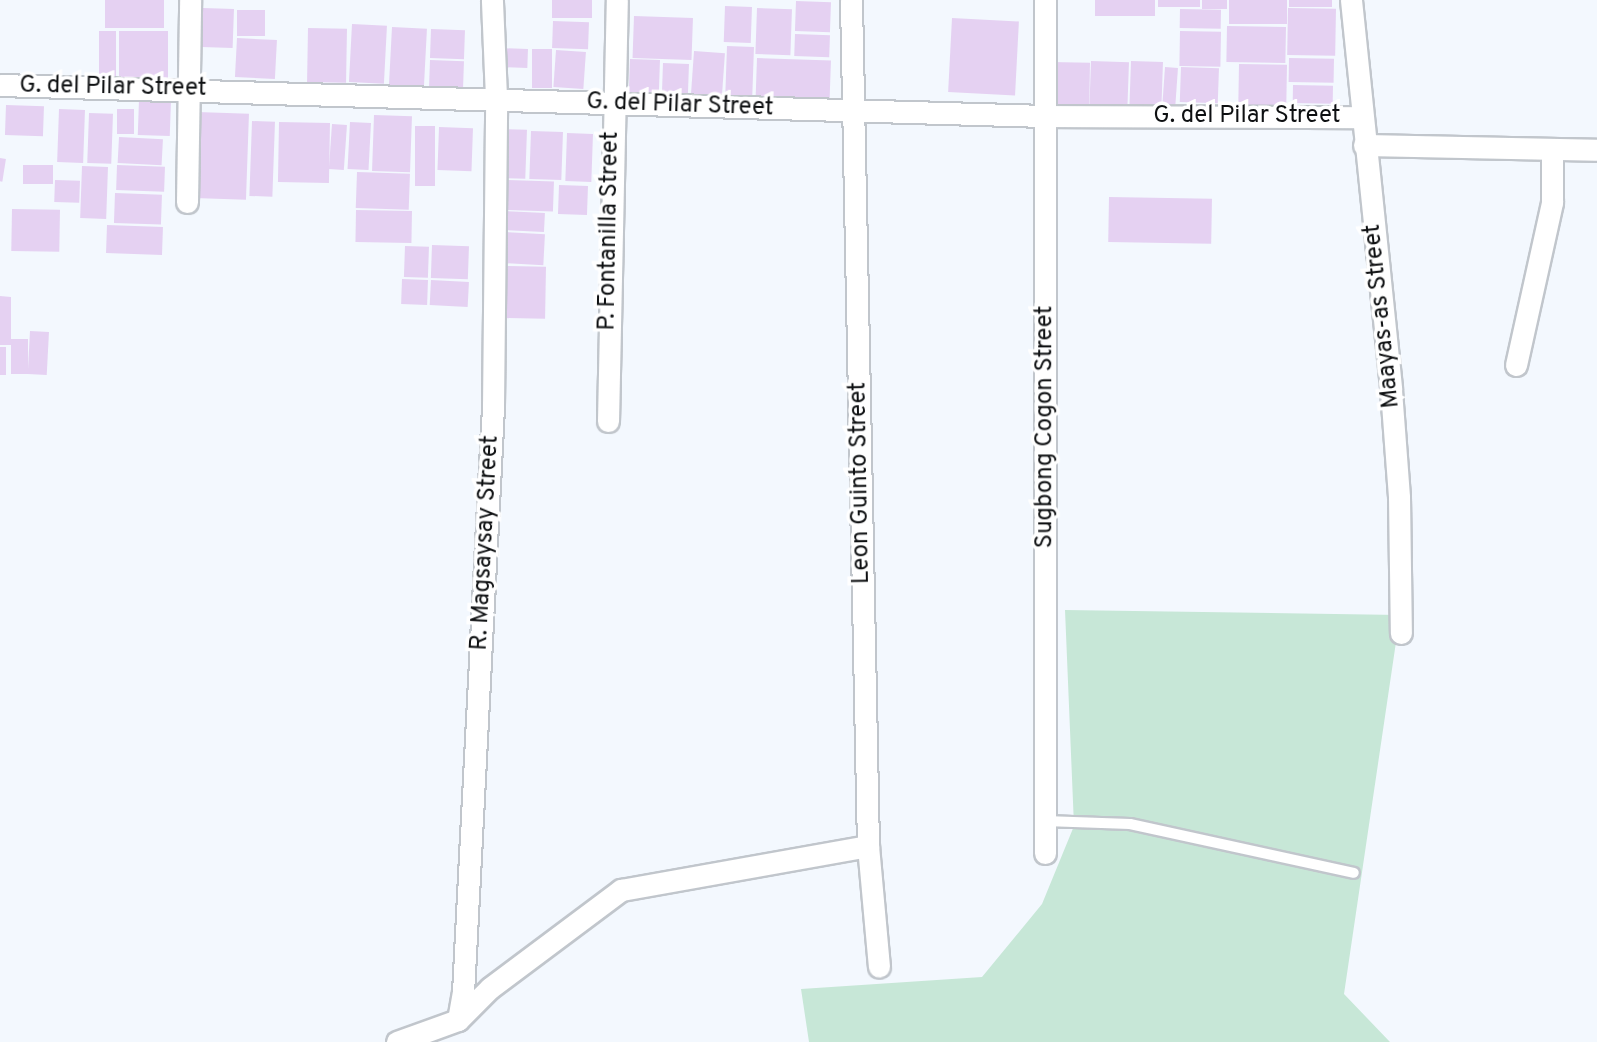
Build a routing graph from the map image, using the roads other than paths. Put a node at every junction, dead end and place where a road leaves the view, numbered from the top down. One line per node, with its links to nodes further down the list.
1 (190, 0): 8 (street)
2 (492, 0): 9 (street, R. Magsaysay Street)
3 (617, 0): 10 (street, P. Fontanilla Street)
4 (851, 0): 11 (street, Leon Guinto Street)
5 (1045, 0): 12 (street, Sugbong Cogon Street)
6 (1351, 0): 13 (street, Maayas-as Street)
7 (0, 85): 8 (street, G. del Pilar Street)
8 (190, 90): 9 (street, G. del Pilar Street); 17 (street)
9 (496, 97): 10 (street, G. del Pilar Street); 26 (street, R. Magsaysay Street)
10 (611, 106): 11 (street, G. del Pilar Street); 19 (street, P. Fontanilla Street)
11 (854, 112): 12 (street, G. del Pilar Street); 22 (street, Leon Guinto Street)
12 (1046, 117): 13 (street, G. del Pilar Street); 21 (street, Sugbong Cogon Street)
13 (1360, 117): 14 (street, Maayas-as Street)
14 (1364, 145): 15 (street); 20 (street, Maayas-as Street)
15 (1552, 149): 16 (street); 18 (street)
16 (1597, 150)
17 (187, 202)
18 (1516, 365)
19 (608, 421)
20 (1401, 633)
21 (1045, 821): 23 (street, Sugbong Cogon Street); 24 (lane)
22 (868, 846): 25 (street, Leon Guinto Street); 26 (street)
23 (1045, 853)
24 (1354, 873)
25 (879, 966)
26 (458, 1020): 27 (street)
27 (397, 1042)

